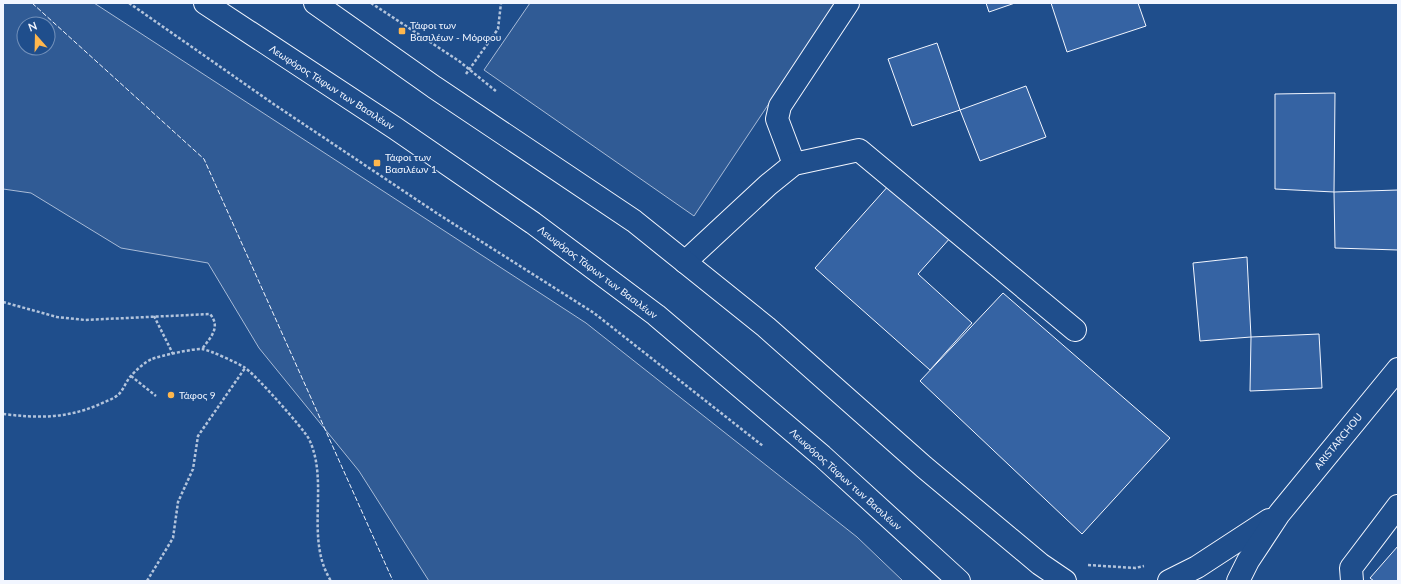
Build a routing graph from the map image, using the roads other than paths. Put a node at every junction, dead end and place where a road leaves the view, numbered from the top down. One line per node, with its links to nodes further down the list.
1 (205, 3): 10 (main road, Λεωφόρος Τάφων των Βασιλέων)
2 (315, 3): 5 (main road)
3 (848, 3): 4 (main road)
4 (794, 164): 5 (main road); 6 (main road)
5 (685, 262): 11 (main road)
6 (1075, 330)
7 (1395, 378): 9 (main road, ARISTARCHOU)
8 (1398, 506): 14 (main road)
9 (1279, 514): 12 (main road, ARISTARCHOU); 13 (main road, ARISTARCHOU)
10 (959, 581)
11 (1065, 581)
12 (1169, 581)
13 (1238, 581)
14 (1352, 581)

